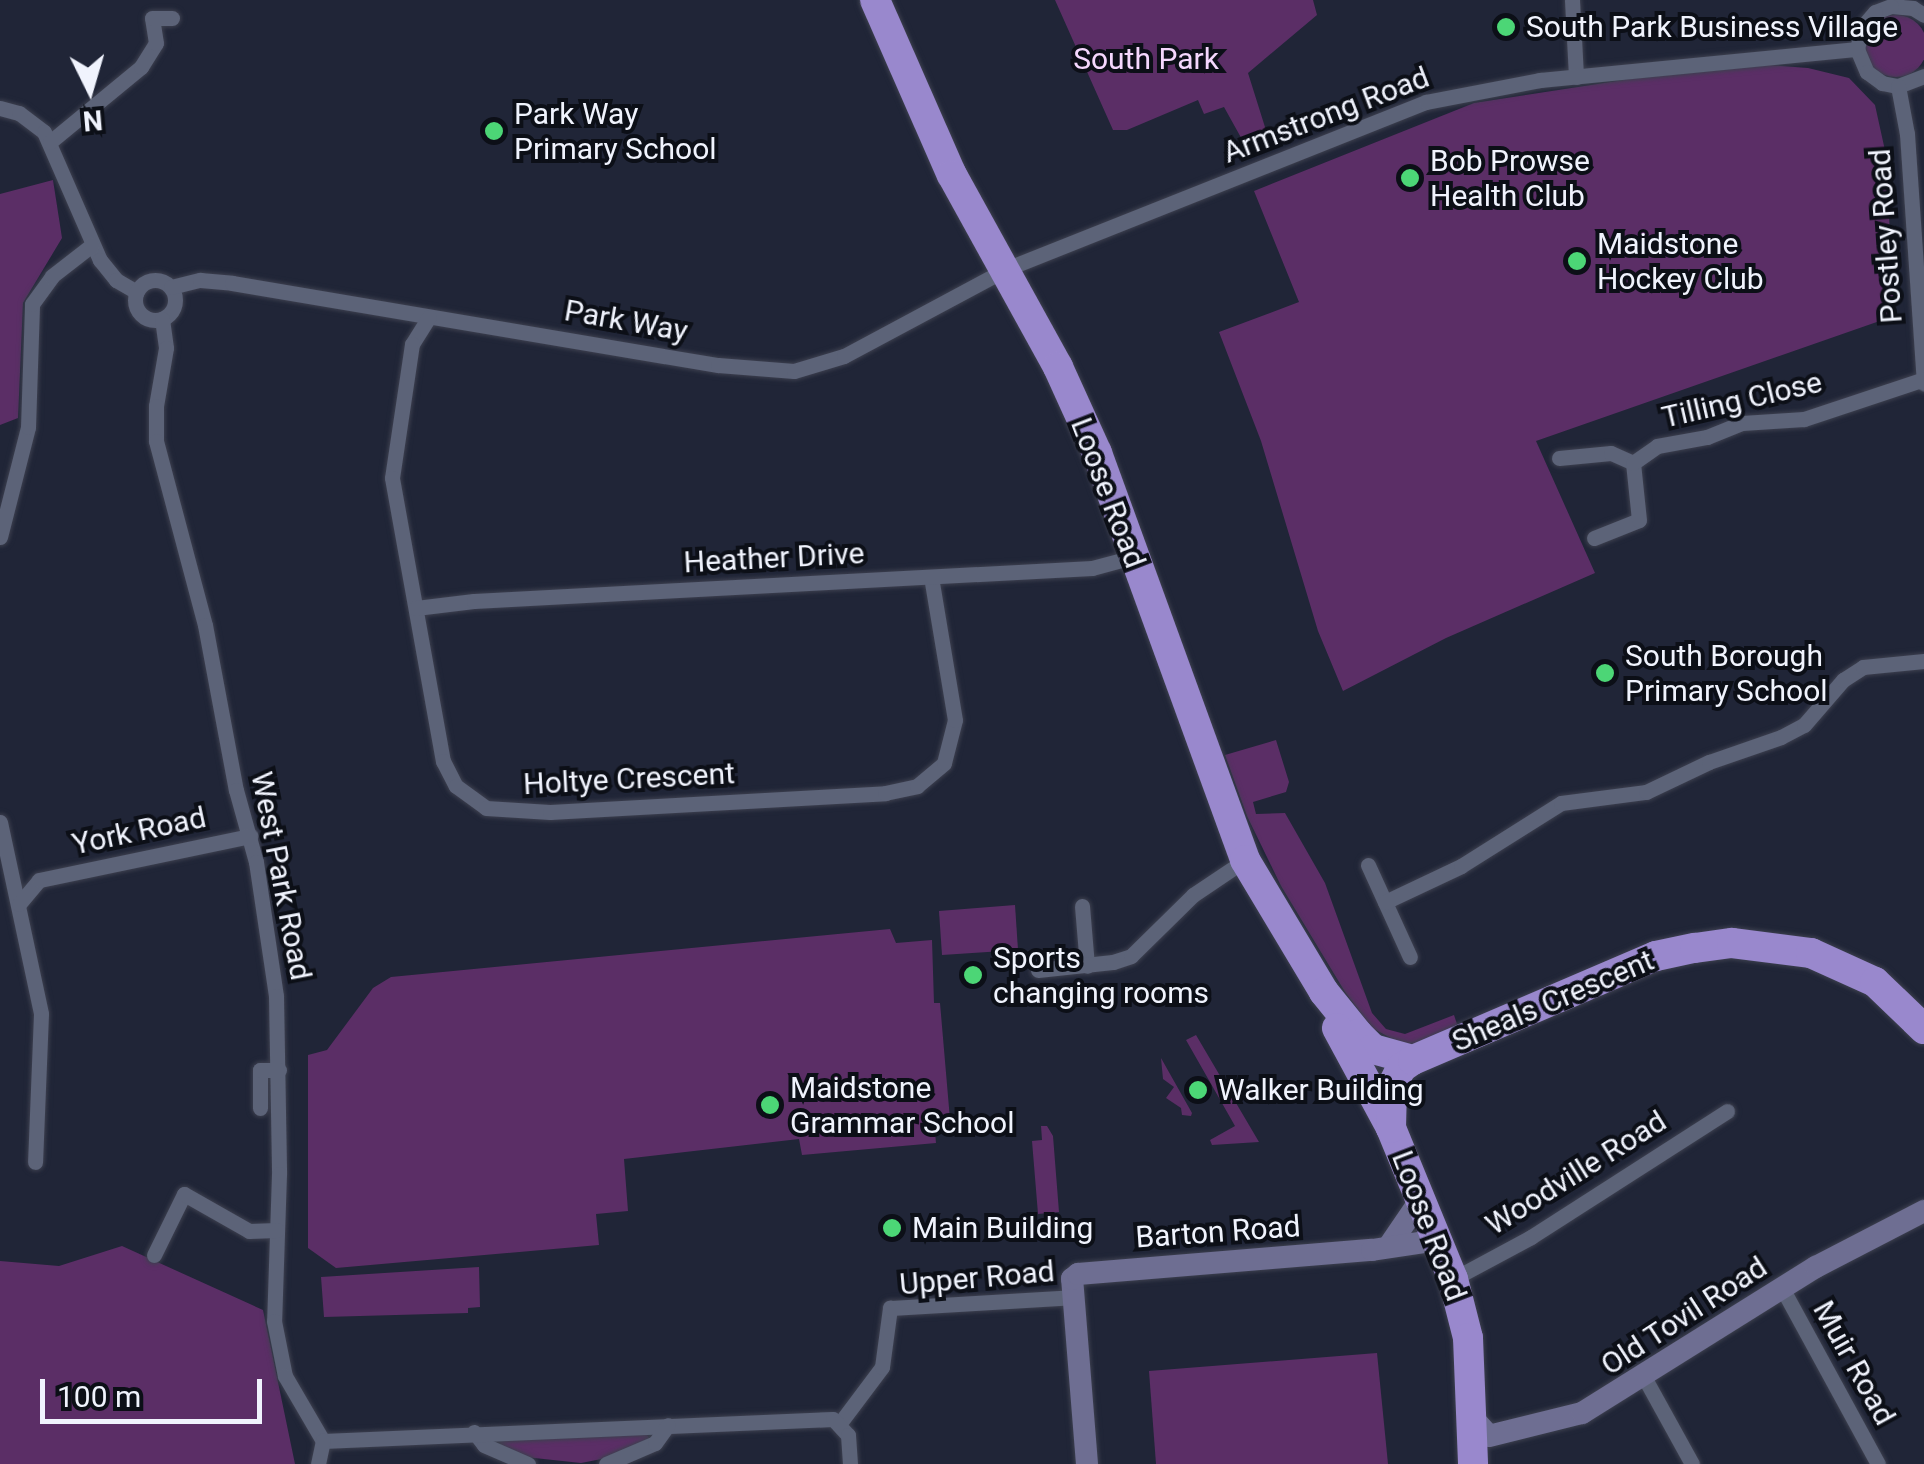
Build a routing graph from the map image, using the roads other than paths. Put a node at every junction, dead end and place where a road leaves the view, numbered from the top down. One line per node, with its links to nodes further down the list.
1 (875, 0): 12 (highway, Loose Road)
2 (1572, 0): 7 (street)
3 (1917, 8): 5 (street)
4 (172, 18): 10 (street)
5 (1858, 48): 7 (street, Armstrong Road); 8 (street)
6 (1924, 76): 8 (street)
7 (1576, 77): 12 (street, Armstrong Road)
8 (1898, 86): 19 (street, Postley Road)
9 (0, 108): 10 (street)
10 (50, 142): 11 (street)
11 (92, 244): 14 (street); 22 (street)
12 (1006, 269): 16 (street, Park Way); 24 (highway, Loose Road)
13 (171, 287): 14 (street); 15 (street, Park Way); 17 (street)
14 (137, 292): 17 (street)
15 (396, 312): 16 (street, Park Way); 18 (street)
16 (429, 317): 18 (street, Holtye Crescent)
17 (162, 319): 29 (street, West Park Road)
18 (412, 344): 26 (street, Holtye Crescent)
19 (1924, 381): 21 (street, Tilling Close)
20 (1560, 458): 21 (street, Tilling Close)
21 (1634, 463): 23 (street, Tilling Close)
22 (0, 537)
23 (1594, 538)
24 (1133, 557): 25 (street, Heather Drive); 30 (highway, Loose Road)
25 (931, 576): 26 (street, Heather Drive); 26 (street, Holtye Crescent)
26 (416, 608)
27 (1924, 662): 34 (street)
28 (0, 822): 32 (street)
29 (250, 836): 33 (street, York Road); 43 (street, West Park Road)
30 (1245, 860): 38 (street); 40 (highway, Loose Road)
31 (1368, 865): 34 (street)
32 (11, 870): 33 (street, York Road); 35 (street)
33 (39, 880): 35 (street, York Road)
34 (1385, 902): 37 (street)
35 (18, 904): 47 (street)
36 (1082, 906): 38 (street)
37 (1410, 957)
38 (1087, 966): 39 (street)
39 (1038, 970)
40 (1324, 992): 42 (highway, Loose Road); 46 (highway, Loose Road)
41 (1924, 1029): 42 (highway, Sheals Crescent)
42 (1413, 1060): 46 (highway, Sheals Crescent)
43 (279, 1070): 44 (street); 50 (street, West Park Road)
44 (260, 1108)
45 (1726, 1112): 54 (street, Woodville Road)
46 (1391, 1128): 48 (highway, Loose Road)
47 (35, 1162)
48 (1421, 1199): 51 (highway, Loose Road); 52 (street)
49 (1924, 1211): 55 (street, Old Tovil Road)
50 (277, 1230): 53 (street); 62 (street, West Park Road)
51 (1437, 1240): 52 (street, Barton Road); 54 (highway, Loose Road)
52 (1389, 1246): 56 (street, Barton Road)
53 (154, 1256)
54 (1452, 1279): 58 (highway, Loose Road)
55 (1782, 1288): 57 (street, Old Tovil Road); 70 (street, Muir Road)
56 (1073, 1297): 59 (street, Upper Road); 67 (street)
57 (1644, 1377): 58 (street, Old Tovil Road); 69 (street)
58 (1472, 1417): 68 (highway, Loose Road)
59 (840, 1422): 60 (street); 66 (street)
60 (668, 1425): 61 (street); 65 (street)
61 (474, 1432): 62 (street); 64 (street)
62 (323, 1441): 63 (street)
63 (318, 1464)
64 (528, 1464)
65 (606, 1464)
66 (850, 1464)
67 (1087, 1464)
68 (1474, 1464)
69 (1692, 1464)
70 (1878, 1464)

